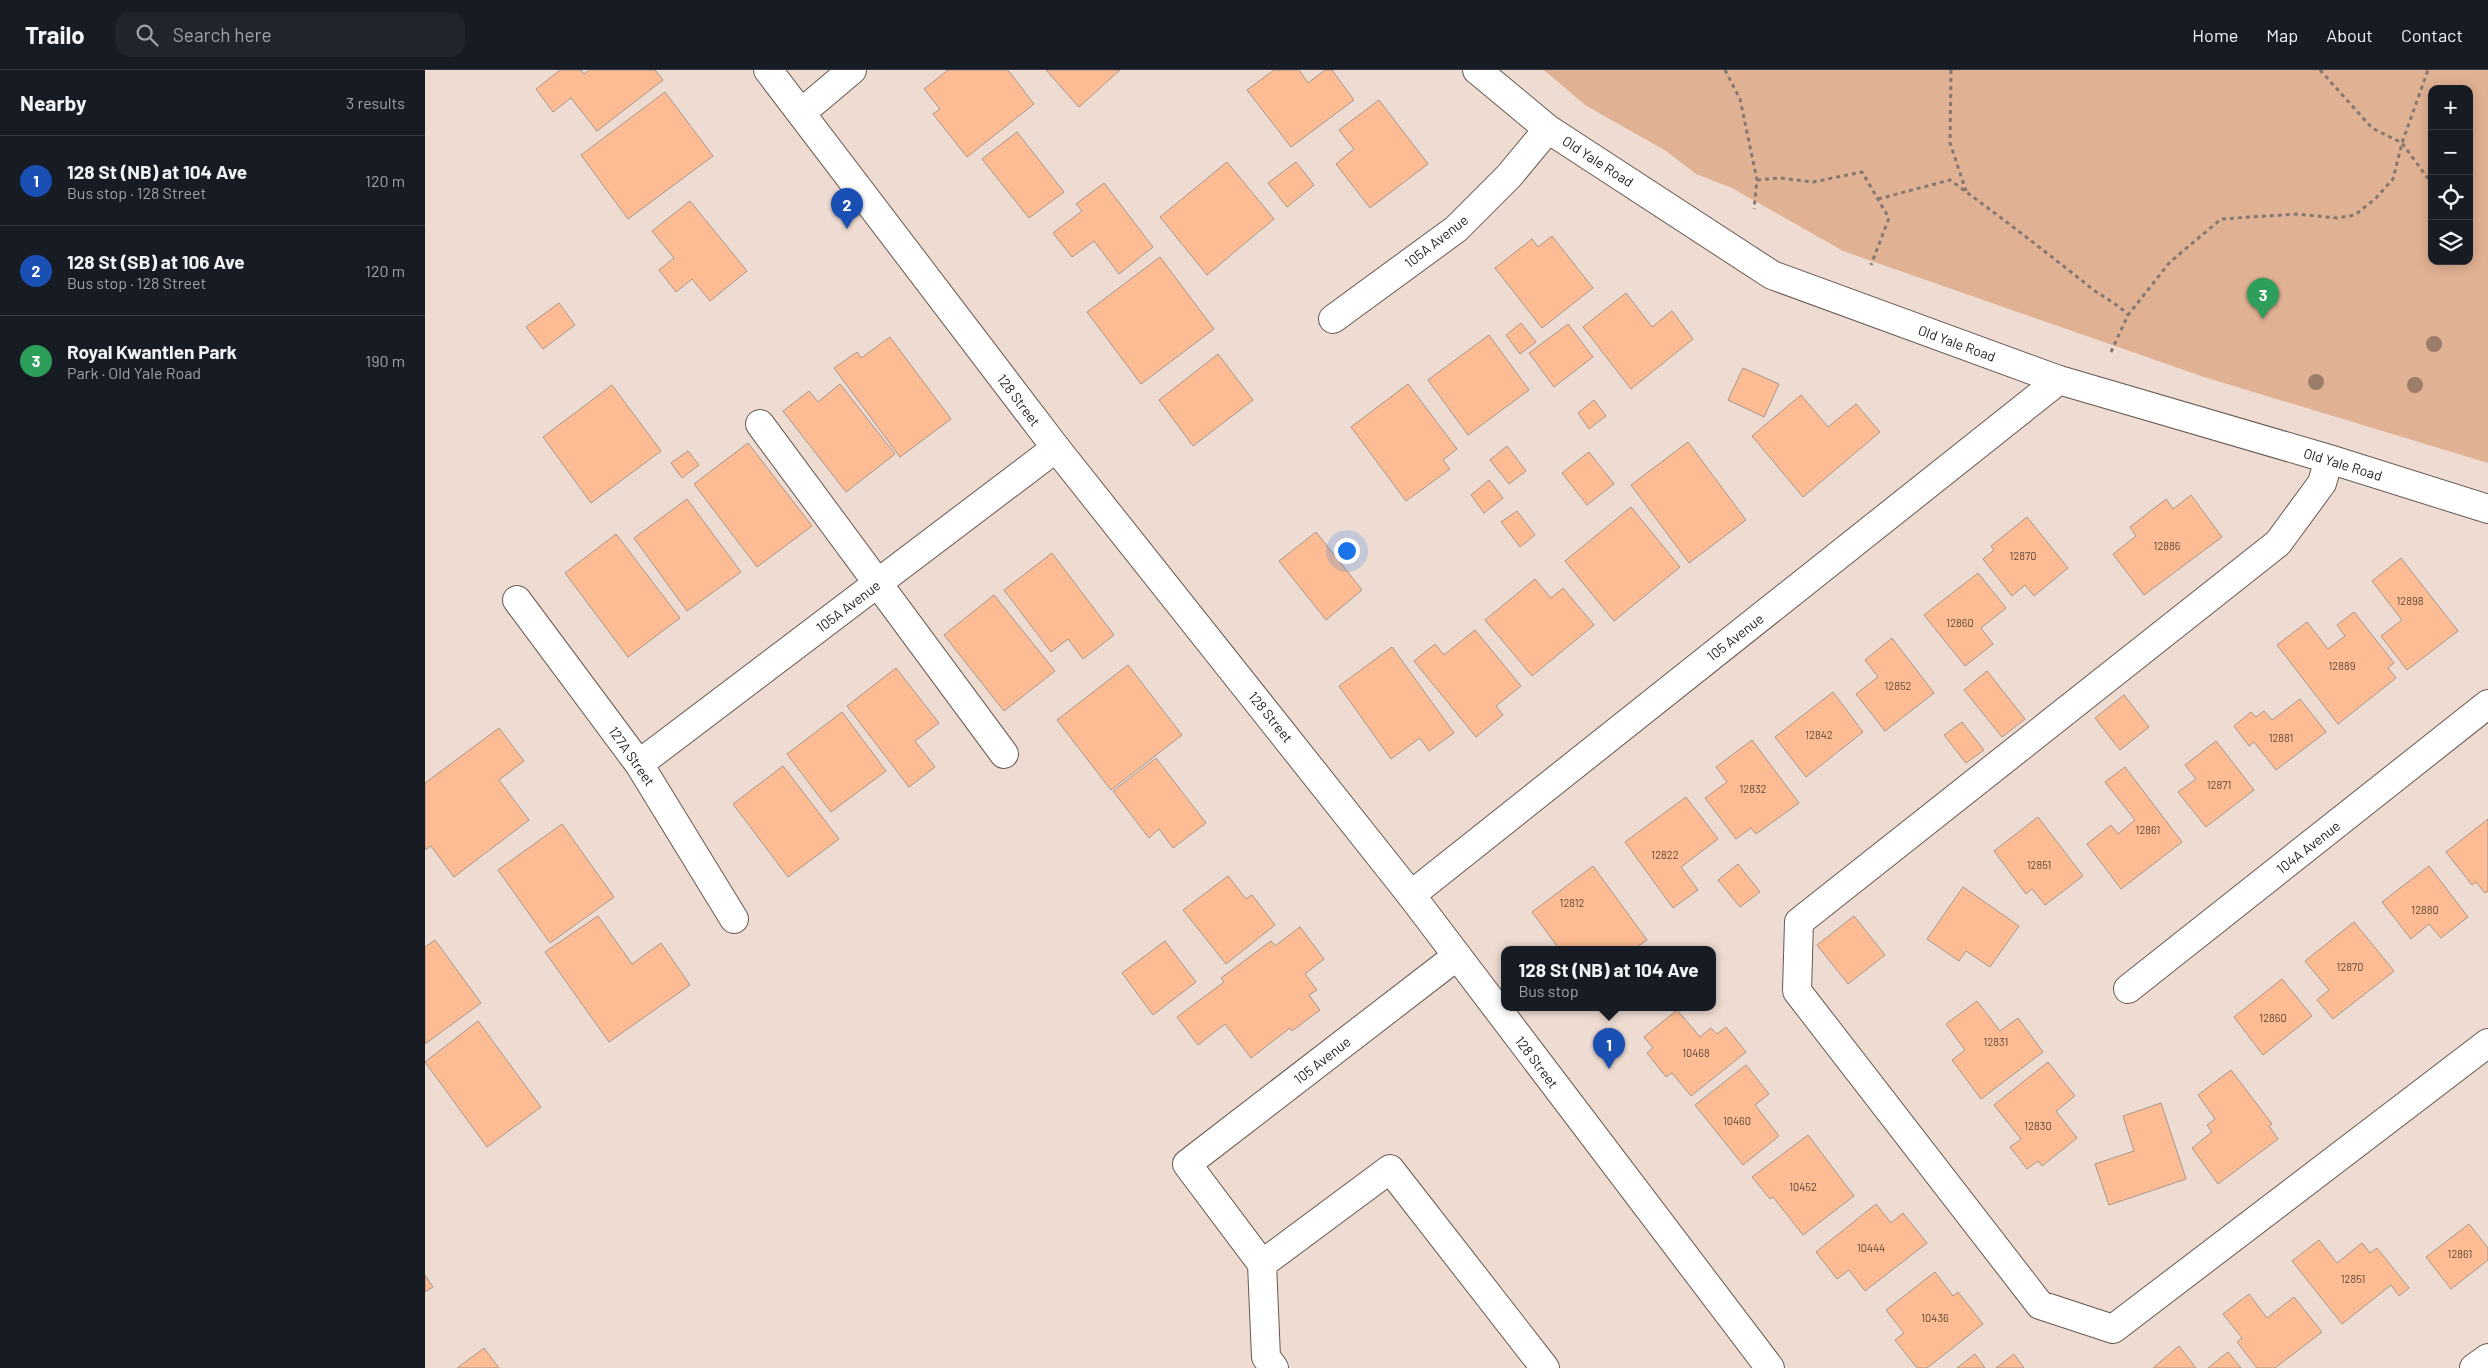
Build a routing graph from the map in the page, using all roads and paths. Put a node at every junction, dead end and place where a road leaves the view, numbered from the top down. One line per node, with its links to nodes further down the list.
1 (769, 70): 8 (street, 128 Street)
2 (852, 70): 8 (street)
3 (1477, 70): 9 (street, Old Yale Road)
4 (1725, 70): 12 (path)
5 (1951, 70): 13 (path)
6 (2320, 70): 10 (path)
7 (2429, 70): 10 (path)
8 (801, 113): 22 (street, 128 Street)
9 (1548, 129): 18 (street, 105A Avenue); 20 (street, Old Yale Road)
10 (2401, 143): 11 (path); 17 (path)
11 (2428, 179)
12 (1757, 180): 14 (path); 15 (path)
13 (1966, 192): 14 (path); 17 (path)
14 (1878, 199): 16 (path)
15 (1754, 209)
16 (1871, 265)
17 (2128, 315): 19 (path)
18 (1333, 319)
19 (2111, 352)
20 (2059, 380): 23 (street, Old Yale Road); 30 (street, 105 Avenue)
21 (761, 424): 25 (street)
22 (1056, 448): 25 (street, 105A Avenue); 30 (street, 128 Street)
23 (2329, 459): 24 (street, Old Yale Road); 34 (street)
24 (2488, 510)
25 (879, 582): 28 (street); 29 (street, 105A Avenue)
26 (517, 600): 29 (street, 127A Street)
27 (2488, 704): 33 (street, 104A Avenue)
28 (1004, 754)
29 (639, 764): 31 (street, 127A Street)
30 (1411, 895): 32 (street, 128 Street)
31 (735, 919)
32 (1457, 956): 35 (street, 105 Avenue); 39 (street, 128 Street)
33 (2128, 989)
34 (2488, 1043)
35 (1261, 1264): 37 (street); 38 (street)
36 (2488, 1358): 40 (street)
37 (1274, 1368)
38 (1545, 1368)
39 (1770, 1368)
40 (2475, 1368)

